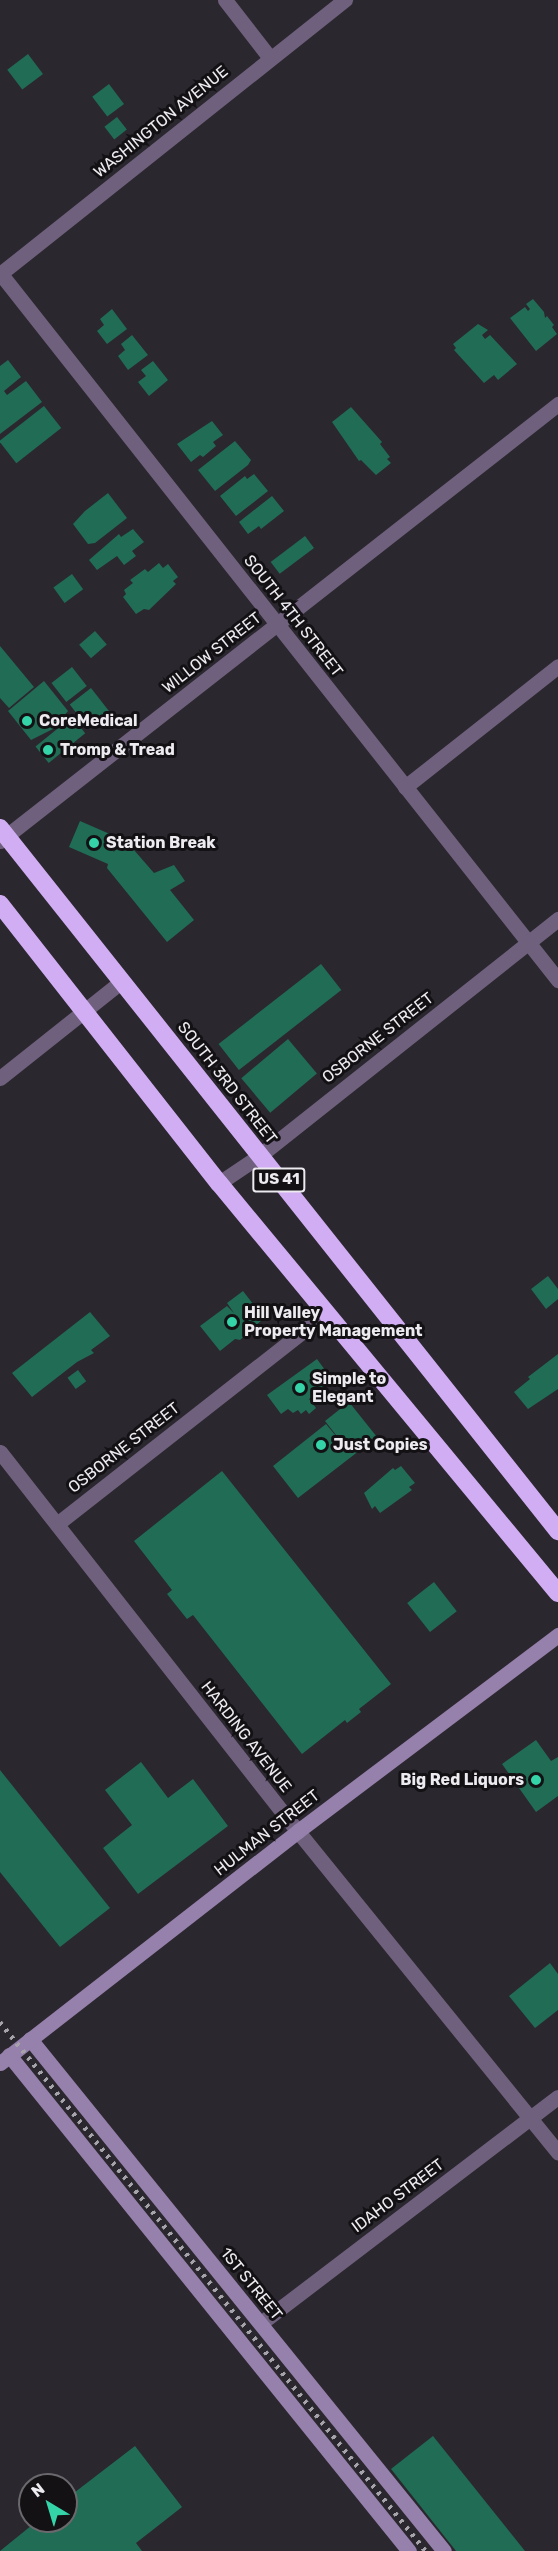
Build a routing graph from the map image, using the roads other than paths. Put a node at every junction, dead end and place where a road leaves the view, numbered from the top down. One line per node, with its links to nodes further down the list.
1 (225, 0): 3 (street)
2 (345, 0): 3 (street, WASHINGTON AVENUE)
3 (270, 58): 4 (street, WASHINGTON AVENUE)
4 (0, 274): 6 (street, SOUTH 4TH STREET)
5 (558, 404): 6 (street, WILLOW STREET)
6 (277, 625): 8 (street, SOUTH 4TH STREET); 9 (street, WILLOW STREET)
7 (558, 666): 8 (street)
8 (405, 787): 12 (street, SOUTH 4TH STREET)
9 (2, 835): 14 (highway, SOUTH 3RD STREET / US 41)
10 (0, 904): 15 (highway, US 41)
11 (558, 919): 12 (street, OSBORNE STREET)
12 (529, 942): 13 (street, SOUTH 4TH STREET); 17 (street, OSBORNE STREET)
13 (558, 980)
14 (122, 981): 15 (street); 17 (highway, SOUTH 3RD STREET / US 41)
15 (83, 1012): 16 (street); 18 (highway, US 41)
16 (0, 1078)
17 (259, 1156): 18 (street, OSBORNE STREET); 22 (highway, SOUTH 3RD STREET / US 41)
18 (219, 1183): 19 (highway, US 41)
19 (327, 1312): 21 (street, OSBORNE STREET); 23 (highway, US 41)
20 (0, 1452): 21 (street, HARDING AVENUE)
21 (57, 1524): 25 (street, HARDING AVENUE)
22 (558, 1531)
23 (558, 1593)
24 (558, 1635): 25 (street, HULMAN STREET)
25 (298, 1831): 26 (street, HULMAN STREET); 29 (street, HARDING AVENUE)
26 (30, 2039): 27 (street, HULMAN STREET); 31 (street, 1ST STREET)
27 (5, 2059): 32 (street)
28 (558, 2097): 29 (street, IDAHO STREET)
29 (530, 2118): 30 (street, HARDING AVENUE); 31 (street, IDAHO STREET)
30 (558, 2153)
31 (261, 2324): 33 (street, 1ST STREET)
32 (409, 2551)
33 (444, 2551)

